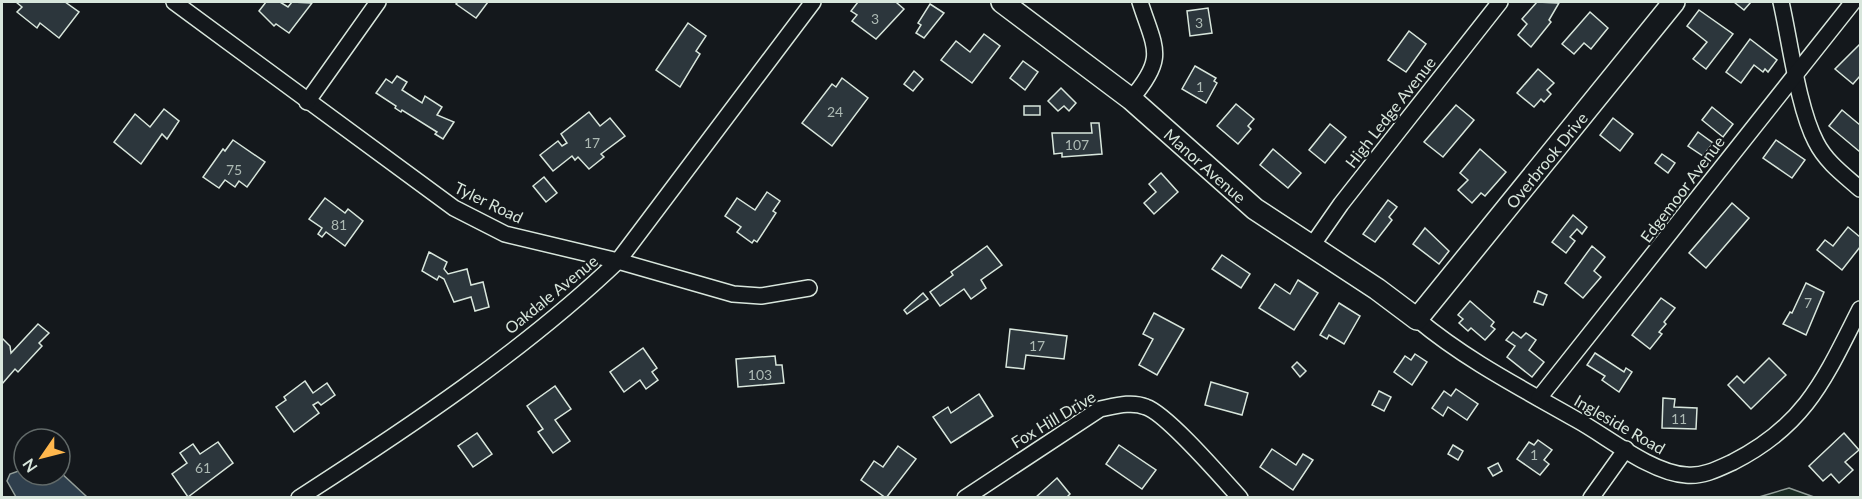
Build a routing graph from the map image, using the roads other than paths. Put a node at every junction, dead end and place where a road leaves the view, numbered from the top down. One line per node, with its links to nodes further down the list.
1 (174, 2): 12 (street, Tyler Road)
2 (378, 2): 12 (street)
3 (813, 2): 15 (street, Oakdale Avenue)
4 (1002, 2): 11 (street, Manor Avenue)
5 (1140, 2): 11 (street)
6 (1500, 2): 14 (street, High Ledge Avenue)
7 (1674, 2): 18 (street, Overbrook Drive)
8 (1781, 2): 10 (street)
9 (1853, 2): 10 (street, Edgemoor Avenue)
10 (1796, 72): 13 (street); 19 (street, Edgemoor Avenue)
11 (1131, 99): 14 (street, Manor Avenue)
12 (308, 102): 15 (street, Tyler Road)
13 (1860, 189)
14 (1311, 247): 18 (street, Manor Avenue)
15 (618, 261): 16 (street, Tyler Road); 21 (street, Oakdale Avenue)
16 (809, 288)
17 (1860, 309): 20 (street, Ingleside Road)
18 (1417, 319): 19 (street, Ingleside Road)
19 (1539, 398): 20 (street, Ingleside Road)
20 (1626, 449): 24 (street)
21 (299, 498)
22 (965, 498): 23 (street, Fox Hill Drive)
23 (1240, 498)
24 (1591, 498)

